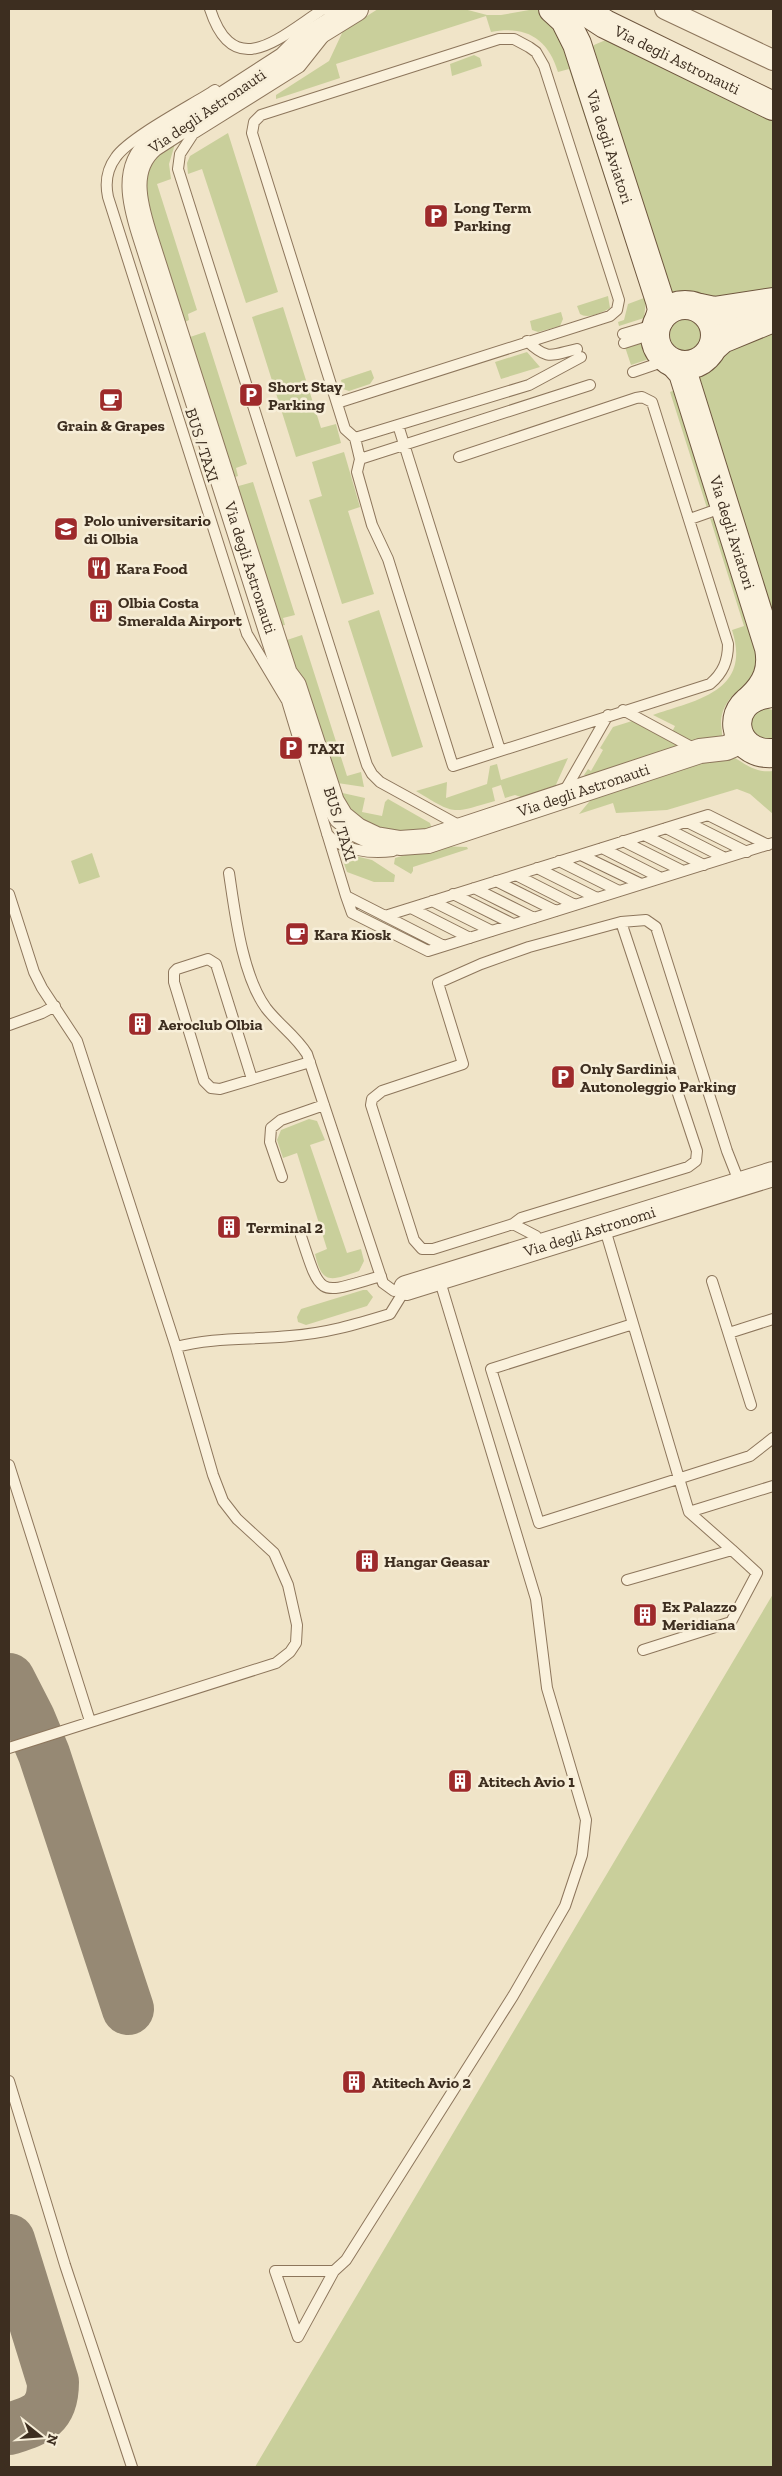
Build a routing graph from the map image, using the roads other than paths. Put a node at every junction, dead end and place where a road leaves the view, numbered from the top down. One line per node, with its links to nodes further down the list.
1 (210, 9): 6 (lane)
2 (356, 9): 6 (street, Via degli Astronauti)
3 (553, 9): 15 (main road, Via degli Aviatori)
4 (582, 9): 11 (main road, Via degli Astronauti)
5 (665, 9): 8 (street)
6 (332, 15): 7 (street, Via degli Astronauti); 39 (lane)
7 (301, 43): 9 (lane); 42 (street, Via degli Astronauti)
8 (773, 60)
9 (254, 66)
10 (221, 86): 40 (lane, BUS / TAXI)
11 (773, 106)
12 (773, 302): 13 (main road)
13 (700, 308): 15 (main road); 18 (main road)
14 (773, 318): 18 (main road)
15 (657, 324): 16 (lane); 19 (main road)
16 (624, 338)
17 (527, 341): 22 (lane); 22 (lane); 23 (lane)
18 (713, 347): 19 (main road)
19 (671, 362): 20 (lane); 28 (main road, Via degli Aviatori)
20 (633, 372)
21 (590, 385): 25 (lane)
22 (337, 403): 24 (lane)
23 (398, 425): 24 (lane); 25 (lane)
24 (354, 438): 27 (lane)
25 (404, 446): 27 (lane); 33 (lane)
26 (459, 457): 29 (lane)
27 (360, 459): 33 (lane)
28 (725, 507): 29 (lane); 30 (main road, Via degli Aviatori)
29 (690, 519): 31 (lane)
30 (762, 697): 35 (main road, Via degli Aviatori)
31 (623, 710): 32 (lane); 34 (lane)
32 (608, 715): 33 (lane); 36 (lane)
33 (500, 750)
34 (700, 751): 35 (street, Via degli Astronauti); 36 (street, Via degli Astronauti)
35 (763, 751)
36 (561, 797): 39 (street, Via degli Astronauti)
37 (687, 822): 38 (lane); 44 (lane); 46 (lane)
38 (666, 828): 41 (lane); 48 (lane)
39 (466, 829): 42 (street, Via degli Astronauti)
40 (327, 833): 42 (lane); 62 (lane, BUS / TAXI)
41 (644, 835): 43 (lane); 50 (lane)
42 (428, 841)
43 (624, 841): 45 (lane); 52 (lane)
44 (771, 844): 46 (lane, BUS / TAXI)
45 (602, 848): 47 (lane); 55 (lane)
46 (747, 852): 48 (lane, BUS / TAXI)
47 (581, 855): 49 (lane); 57 (lane)
48 (725, 858): 50 (lane, BUS / TAXI)
49 (559, 861): 51 (lane); 59 (lane)
50 (704, 865): 52 (lane, BUS / TAXI)
51 (538, 868): 54 (lane); 63 (lane)
52 (683, 871): 55 (lane, BUS / TAXI)
53 (229, 873): 77 (lane)
54 (516, 875): 56 (lane); 65 (lane)
55 (661, 878): 57 (lane, BUS / TAXI)
56 (496, 881): 58 (lane); 67 (lane)
57 (641, 884): 59 (lane, BUS / TAXI)
58 (474, 888): 61 (lane); 69 (lane)
59 (618, 892): 63 (lane, BUS / TAXI)
60 (9, 894): 75 (lane)
61 (453, 894): 64 (lane); 71 (lane)
62 (346, 896): 68 (lane); 74 (lane, BUS / TAXI)
63 (597, 898): 65 (lane, BUS / TAXI)
64 (432, 901): 66 (lane); 72 (lane)
65 (575, 905): 67 (lane, BUS / TAXI)
66 (411, 908): 68 (lane); 73 (lane)
67 (556, 911): 69 (lane, BUS / TAXI)
68 (385, 916): 74 (lane)
69 (534, 918): 71 (lane, BUS / TAXI)
70 (621, 922): 82 (lane); 83 (lane); 83 (lane)
71 (513, 924): 72 (lane, BUS / TAXI)
72 (492, 931): 73 (lane, BUS / TAXI)
73 (470, 938): 74 (lane, BUS / TAXI)
74 (444, 946)
75 (55, 1006): 76 (lane); 94 (lane)
76 (9, 1025)
77 (310, 1062): 78 (lane); 79 (lane)
78 (252, 1080): 78 (lane)
79 (324, 1105): 81 (lane); 87 (lane)
80 (773, 1174): 82 (street, Via degli Astronomi)
81 (282, 1177)
82 (740, 1184): 84 (street, Via degli Astronomi)
83 (513, 1224): 86 (lane)
84 (604, 1225): 86 (street, Via degli Astronomi); 92 (lane)
85 (301, 1236): 87 (lane)
86 (542, 1246): 88 (street, Via degli Astronomi)
87 (381, 1276): 90 (lane)
88 (439, 1278): 90 (street, Via degli Astronomi); 107 (lane)
89 (712, 1281): 93 (lane)
90 (406, 1288): 94 (lane)
91 (773, 1319): 93 (lane)
92 (633, 1324): 98 (lane); 98 (lane)
93 (729, 1333): 95 (lane)
94 (176, 1347): 104 (lane)
95 (751, 1405)
96 (773, 1438): 98 (lane)
97 (9, 1465): 104 (lane)
98 (679, 1478): 100 (lane)
99 (773, 1486): 100 (lane)
100 (689, 1512): 101 (lane)
101 (732, 1550): 102 (lane); 103 (lane)
102 (627, 1580)
103 (643, 1650)
104 (90, 1722): 105 (lane)
105 (9, 1748)
106 (9, 2081): 108 (lane)
107 (334, 2271): 107 (lane)
108 (132, 2467)

